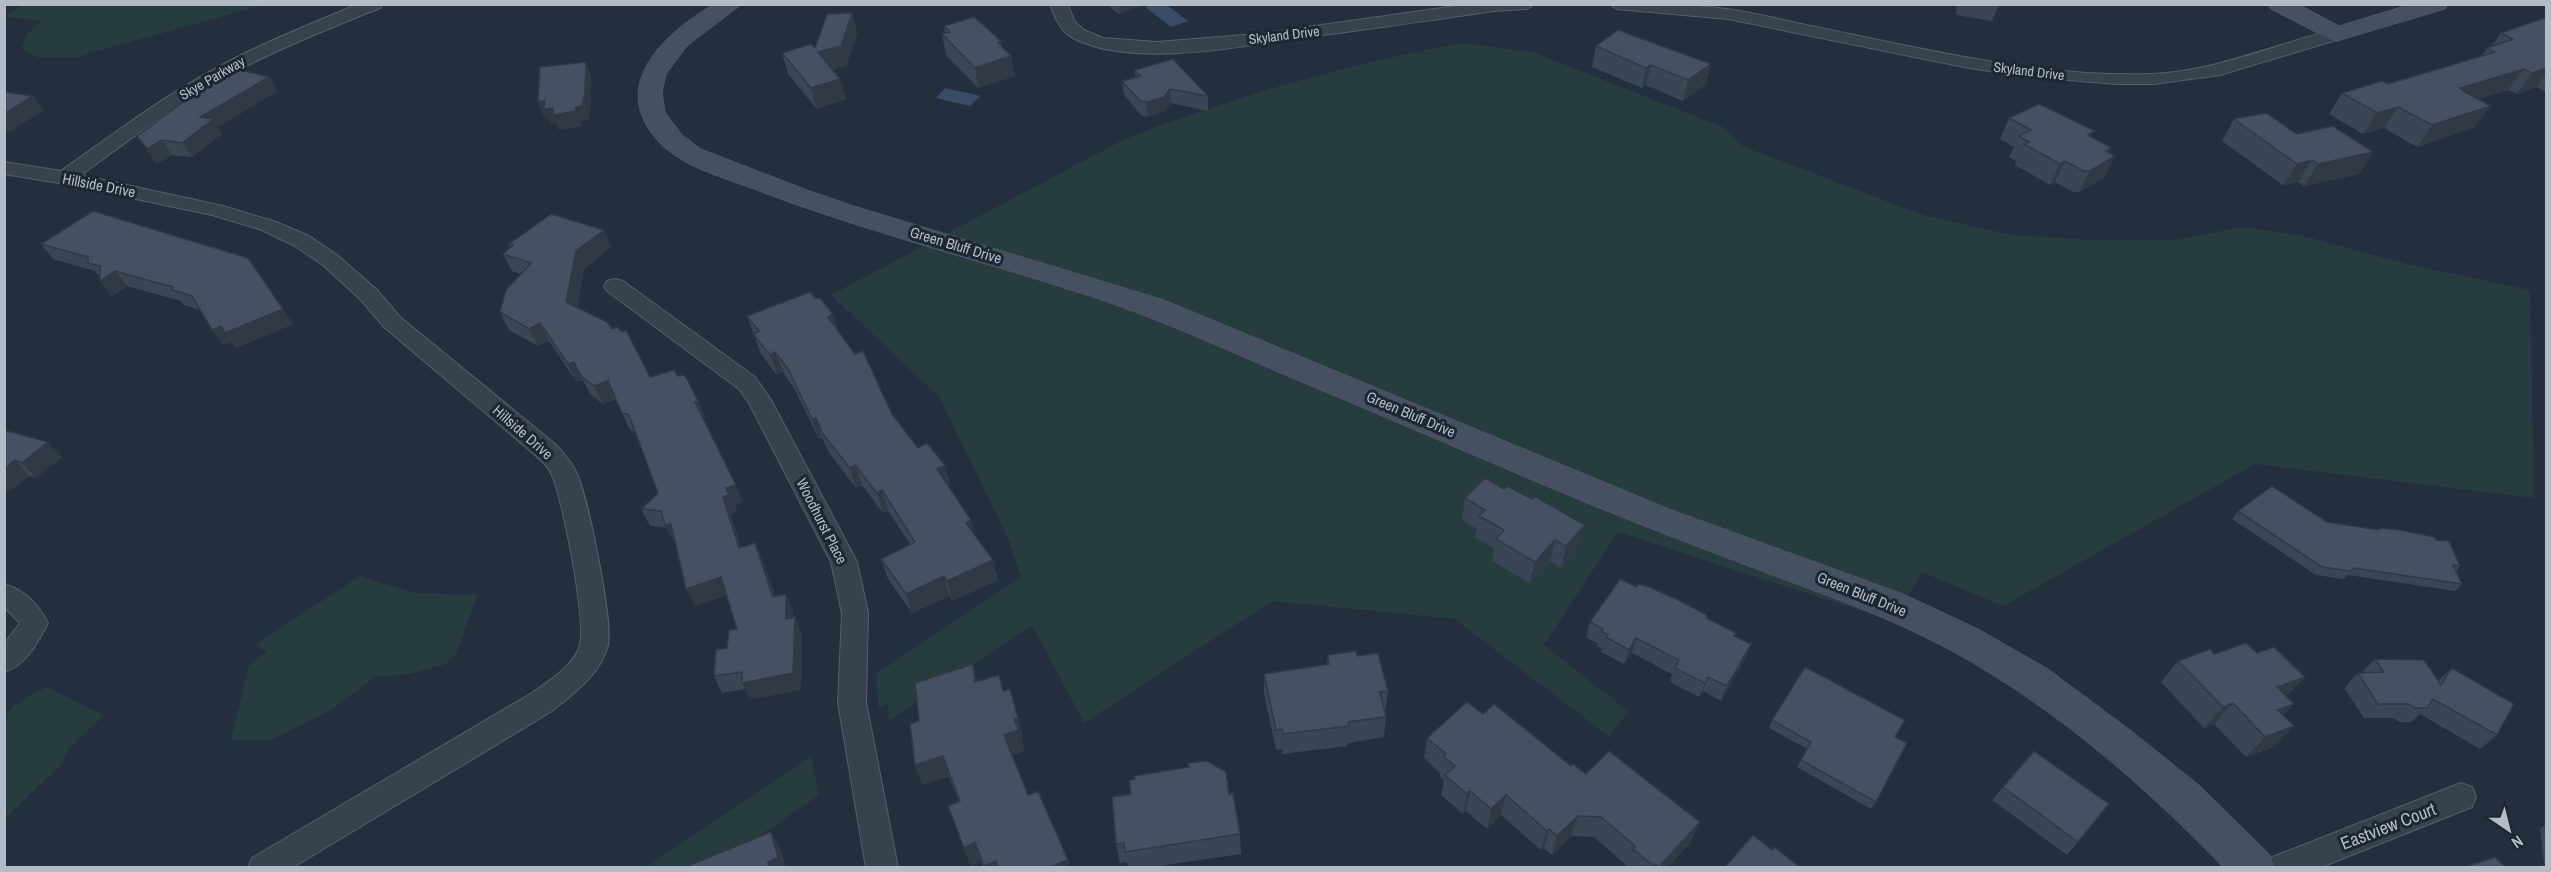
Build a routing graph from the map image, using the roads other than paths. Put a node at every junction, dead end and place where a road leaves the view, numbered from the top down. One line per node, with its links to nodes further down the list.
1 (374, 4): 11 (street, Skye Parkway)
2 (731, 4): 18 (street, Green Bluff Drive)
3 (1058, 4): 4 (street, Skyland Drive)
4 (1527, 4)
5 (1617, 4): 8 (street, Skyland Drive)
6 (2279, 4): 9 (street)
7 (2437, 4): 9 (street, Skyland Drive)
8 (1725, 9): 9 (street, Skyland Drive)
9 (2337, 34)
10 (4, 168): 11 (street, Hillside Drive)
11 (65, 177): 16 (street, Hillside Drive)
12 (615, 286): 17 (street, Woodhurst Place)
13 (4, 594): 14 (street)
14 (4, 661)
15 (2461, 797): 19 (street, Eastview Court)
16 (263, 867)
17 (882, 867)
18 (2254, 867)
19 (2281, 867)

